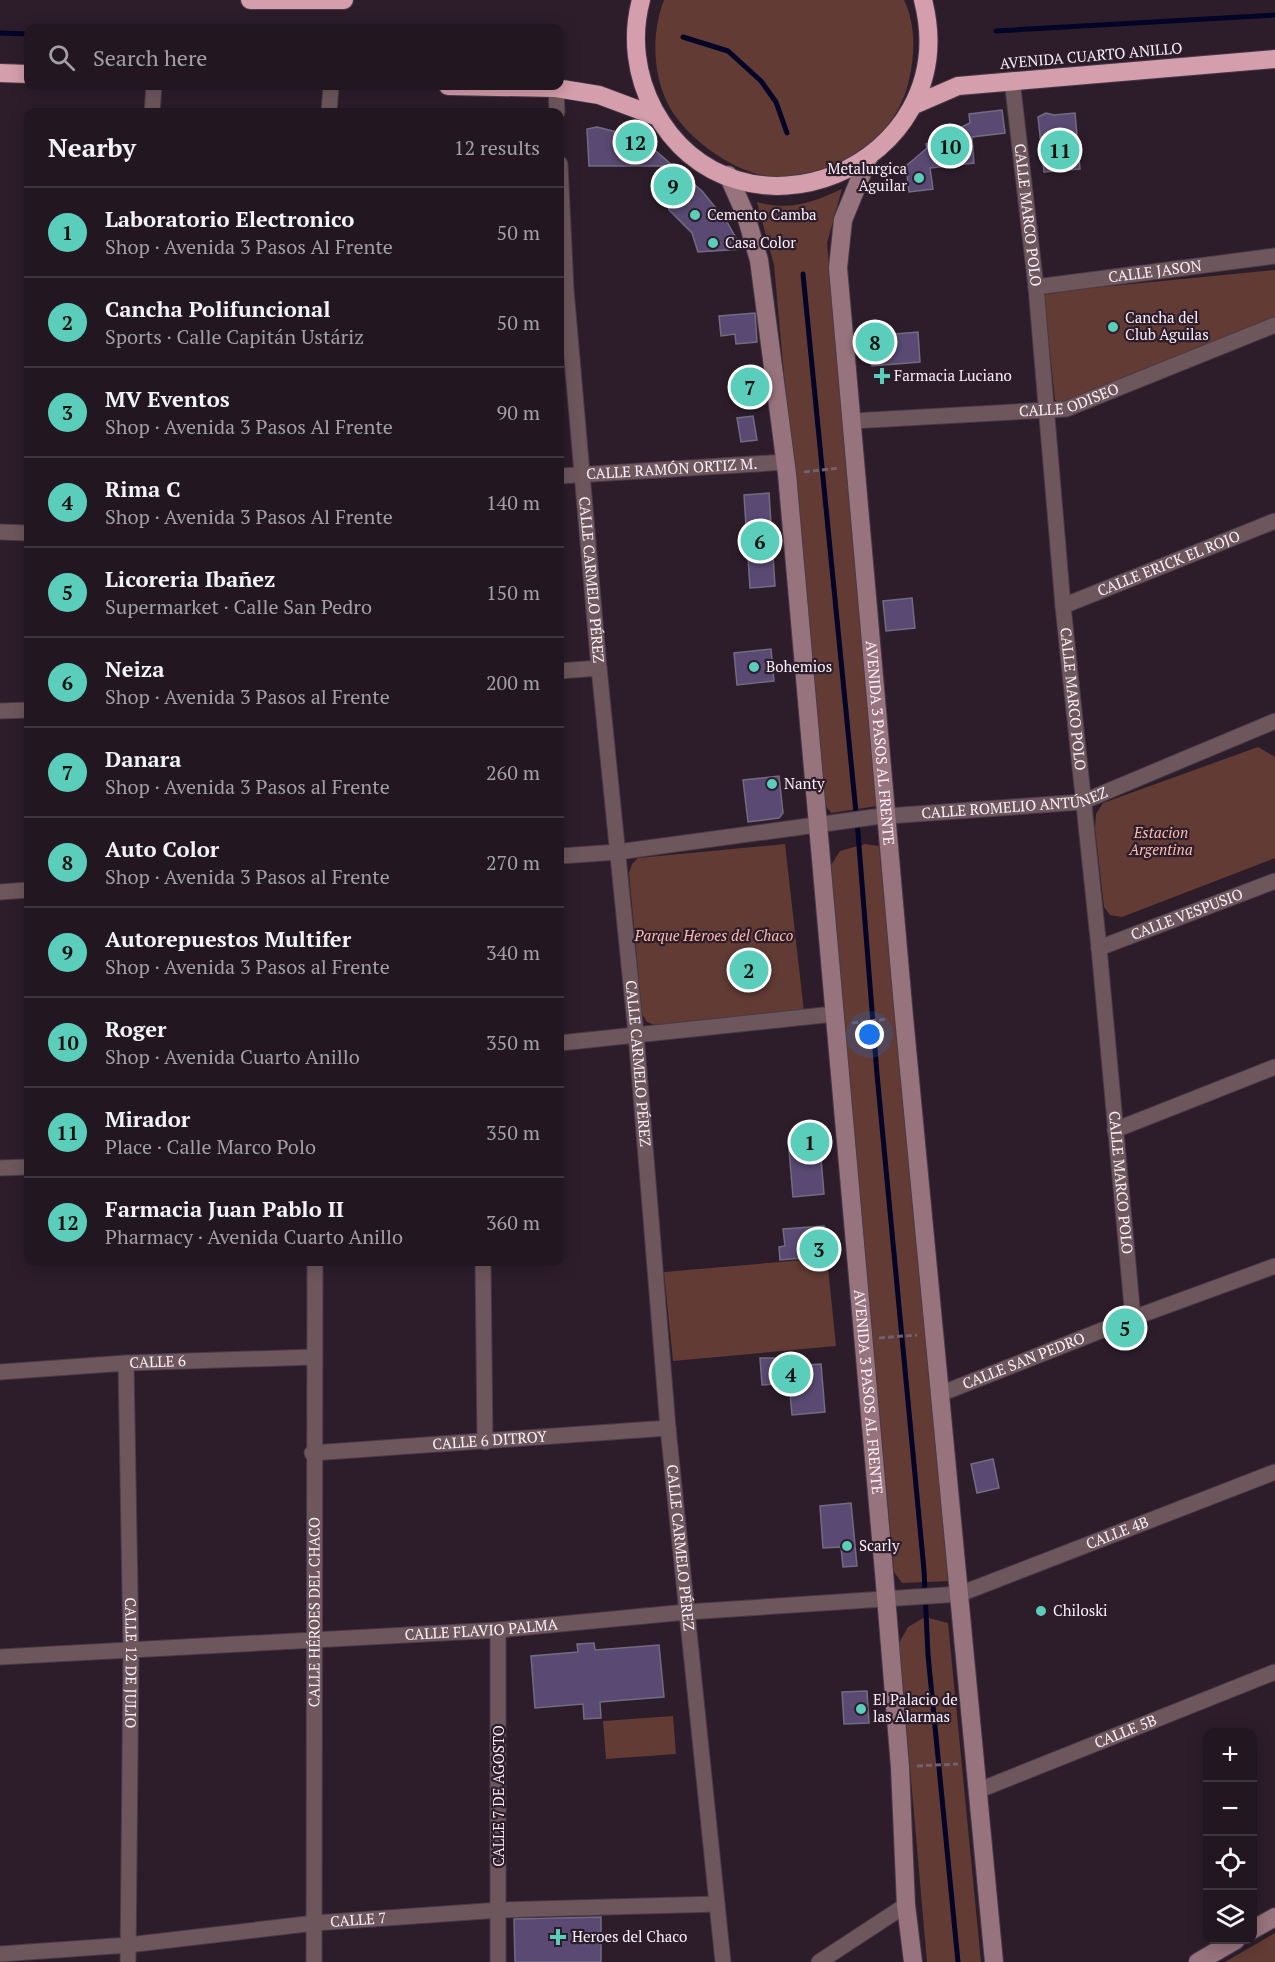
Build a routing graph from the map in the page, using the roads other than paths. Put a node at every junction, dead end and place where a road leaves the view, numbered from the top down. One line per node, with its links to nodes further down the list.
1 (250, 0): 2 (highway)
2 (344, 0)
3 (641, 0): 17 (highway)
4 (923, 0): 13 (highway)
5 (1275, 58): 8 (highway, AVENIDA CUARTO ANILLO)
6 (0, 73): 7 (highway)
7 (24, 74)
8 (1012, 80): 13 (highway, AVENIDA CUARTO ANILLO); 21 (street, CALLE MARCO POLO)
9 (564, 89): 17 (highway)
10 (154, 90): 14 (street)
11 (330, 90): 15 (street)
12 (556, 90): 16 (street)
13 (914, 105): 18 (highway)
14 (152, 108)
15 (329, 108)
16 (557, 108)
17 (658, 117): 19 (highway)
18 (868, 159): 19 (highway); 25 (main road, AVENIDA 3 PASOS AL FRENTE)
19 (728, 176): 26 (main road)
20 (1275, 256): 21 (street, CALLE JASON)
21 (1036, 287): 24 (street, CALLE MARCO POLO)
22 (564, 301): 27 (street, CALLE CARMELO PÉREZ)
23 (1275, 325): 24 (street, CALLE ODISEO)
24 (1046, 409): 25 (street, CALLE ODISEO); 32 (street, CALLE MARCO POLO)
25 (852, 421): 39 (main road, AVENIDA 3 PASOS AL FRENTE)
26 (786, 462): 27 (street, CALLE RAMÓN ORTIZ M.); 40 (main road)
27 (582, 474): 28 (street, CALLE RAMÓN ORTIZ M.); 33 (street, CALLE CARMELO PÉREZ)
28 (564, 476)
29 (1275, 521): 32 (street, CALLE ERICK EL ROJO)
30 (0, 532): 31 (street)
31 (24, 533)
32 (1063, 606): 38 (street, CALLE MARCO POLO)
33 (599, 668): 34 (street); 41 (street, CALLE CARMELO PÉREZ)
34 (564, 671)
35 (24, 710): 36 (street)
36 (0, 711)
37 (1274, 724): 38 (street, CALLE ROMELIO ANTÚNEZ)
38 (1082, 801): 39 (street, CALLE ROMELIO ANTÚNEZ); 46 (street, CALLE MARCO POLO)
39 (880, 817): 40 (street, CALLE ROMELIO ANTÚNEZ); 61 (main road, AVENIDA 3 PASOS AL FRENTE)
40 (826, 824): 41 (street, CALLE ROMELIO ANTÚNEZ); 47 (main road, AVENIDA 3 PASOS AL FRENTE)
41 (618, 852): 42 (street, CALLE ROMELIO ANTÚNEZ); 48 (street, CALLE CARMELO PÉREZ)
42 (564, 856)
43 (1275, 881): 46 (street, CALLE VESPUSIO)
44 (24, 890): 45 (street)
45 (0, 892)
46 (1099, 948): 51 (street, CALLE MARCO POLO)
47 (834, 1014): 48 (street); 67 (main road, AVENIDA 3 PASOS AL FRENTE)
48 (636, 1034): 49 (street); 62 (street, CALLE CARMELO PÉREZ)
49 (564, 1042)
50 (1275, 1067): 51 (street)
51 (1115, 1130): 57 (street, CALLE MARCO POLO)
52 (24, 1167): 53 (street)
53 (0, 1168)
54 (315, 1266): 58 (street, CALLE HÉROES DEL CHACO)
55 (483, 1266): 63 (street)
56 (1275, 1266): 57 (street, CALLE SAN PEDRO)
57 (1133, 1318): 61 (street, CALLE SAN PEDRO)
58 (314, 1357): 59 (street, CALLE 6); 64 (street, CALLE HÉROES DEL CHACO)
59 (126, 1363): 60 (street, CALLE 6); 71 (street, CALLE 12 DE JULIO)
60 (0, 1372)
61 (940, 1394): 66 (main road)
62 (668, 1428): 63 (street, CALLE 6 DITROY); 68 (street, CALLE CARMELO PÉREZ)
63 (485, 1442): 64 (street, CALLE 6 DITROY)
64 (312, 1454): 70 (street, CALLE HÉROES DEL CHACO)
65 (1275, 1472): 66 (street, CALLE 4B)
66 (952, 1594): 67 (street, CALLE FLAVIO PALMA); 74 (main road)
67 (886, 1600): 68 (street, CALLE FLAVIO PALMA); 76 (main road, AVENIDA 3 PASOS AL FRENTE)
68 (687, 1612): 69 (street, CALLE FLAVIO PALMA); 75 (street, CALLE CARMELO PÉREZ)
69 (498, 1630): 70 (street, CALLE FLAVIO PALMA); 77 (street, CALLE 7 DE AGOSTO)
70 (312, 1641): 71 (street, CALLE FLAVIO PALMA); 79 (street, CALLE HÉROES DEL CHACO)
71 (131, 1651): 72 (street, CALLE FLAVIO PALMA); 82 (street, CALLE 12 DE JULIO)
72 (0, 1657)
73 (1275, 1672): 74 (street, CALLE 5B)
74 (977, 1791): 90 (main road)
75 (717, 1904): 77 (street, CALLE 7); 87 (street, CALLE CARMELO PÉREZ)
76 (906, 1905): 88 (street); 89 (main road, AVENIDA 3 PASOS AL FRENTE)
77 (500, 1910): 79 (street, CALLE 7); 86 (street, CALLE 7 DE AGOSTO)
78 (1275, 1917): 80 (main road)
79 (315, 1923): 82 (street, CALLE 7); 85 (street, CALLE HÉROES DEL CHACO)
80 (1257, 1927)
81 (1229, 1944): 91 (main road)
82 (128, 1945): 83 (street, CALLE 7); 84 (street, CALLE 12 DE JULIO)
83 (0, 1954)
84 (128, 1962)
85 (314, 1962)
86 (498, 1962)
87 (723, 1962)
88 (819, 1962)
89 (912, 1962)
90 (994, 1962)
91 (1198, 1962)

